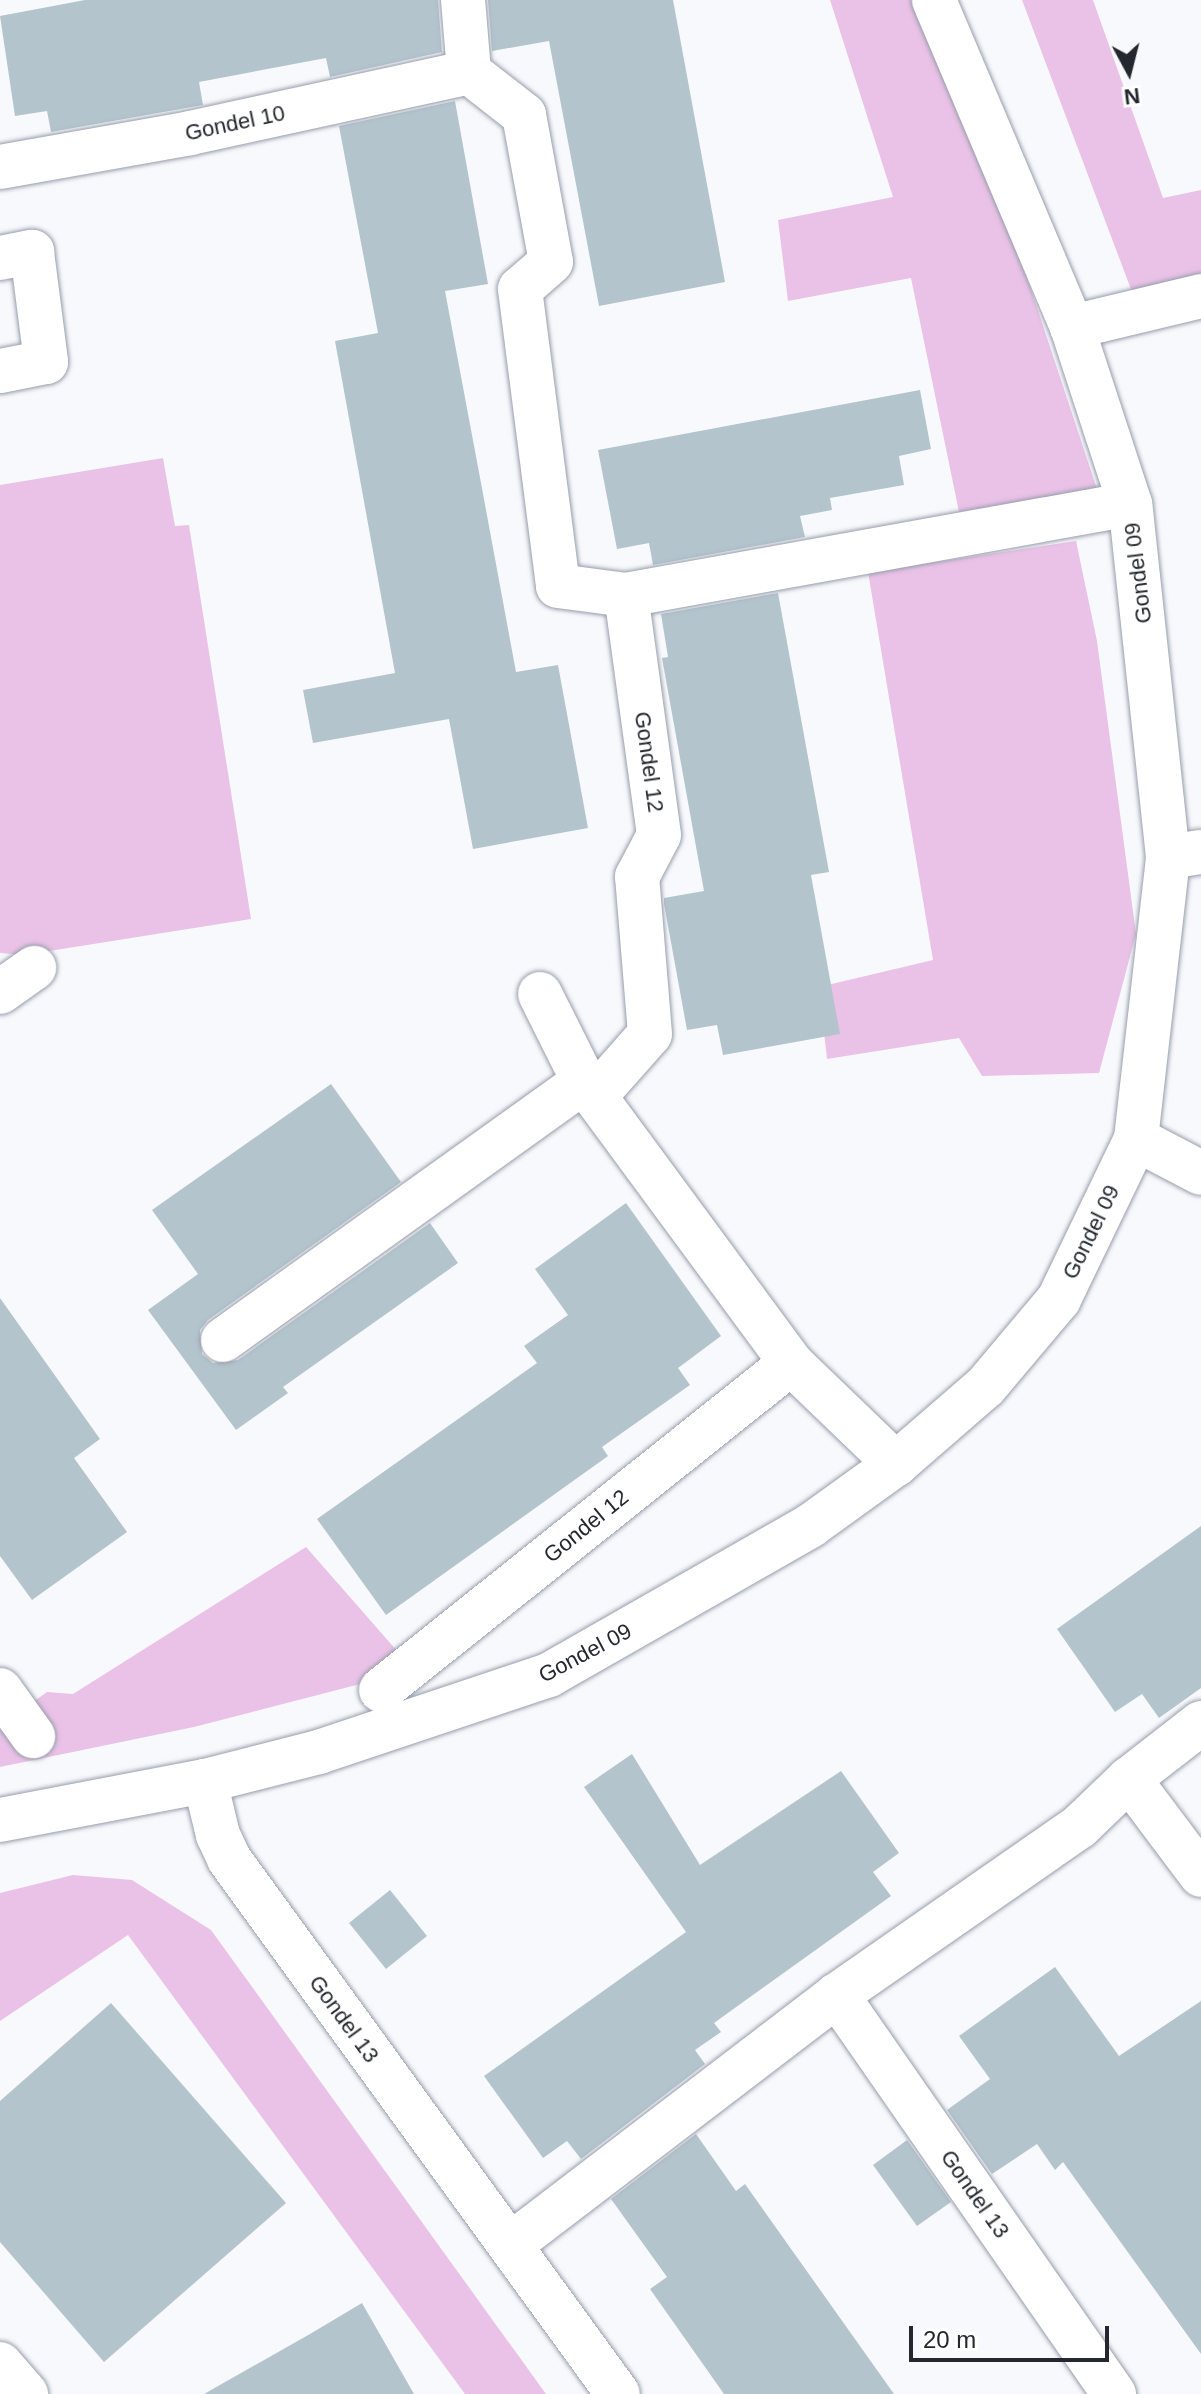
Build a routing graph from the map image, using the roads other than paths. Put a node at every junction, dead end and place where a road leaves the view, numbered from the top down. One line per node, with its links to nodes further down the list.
1 (463, 0): 3 (street)
2 (934, 0): 7 (street, Gondel 09)
3 (469, 72): 4 (street, Gondel 10); 10 (street)
4 (0, 167)
5 (0, 258): 8 (street)
6 (1201, 296): 7 (street)
7 (1072, 327): 9 (street, Gondel 09)
8 (0, 371)
9 (1130, 504): 10 (street); 11 (street, Gondel 09)
10 (626, 595): 13 (street, Gondel 12)
11 (1184, 855): 14 (street, Gondel 09)
12 (540, 994): 13 (street)
13 (590, 1089): 16 (street, Gondel 12); 17 (street)
14 (1136, 1139): 15 (street); 18 (street, Gondel 09)
15 (1201, 1173)
16 (223, 1340)
17 (791, 1363): 18 (street); 20 (street, Gondel 12)
18 (896, 1464): 24 (street, Gondel 09)
19 (0, 1690): 22 (street)
20 (381, 1690)
21 (1201, 1723): 23 (street)
22 (33, 1736)
23 (1129, 1779): 26 (street); 27 (street)
24 (205, 1781): 25 (street, Gondel 09); 28 (street, Gondel 13)
25 (0, 1820)
26 (1201, 1875)
27 (837, 1995): 28 (street); 32 (street, Gondel 13)
28 (510, 2245): 31 (street, Gondel 13)
29 (0, 2364): 30 (street)
30 (26, 2394)
31 (618, 2394)
32 (1114, 2394)

